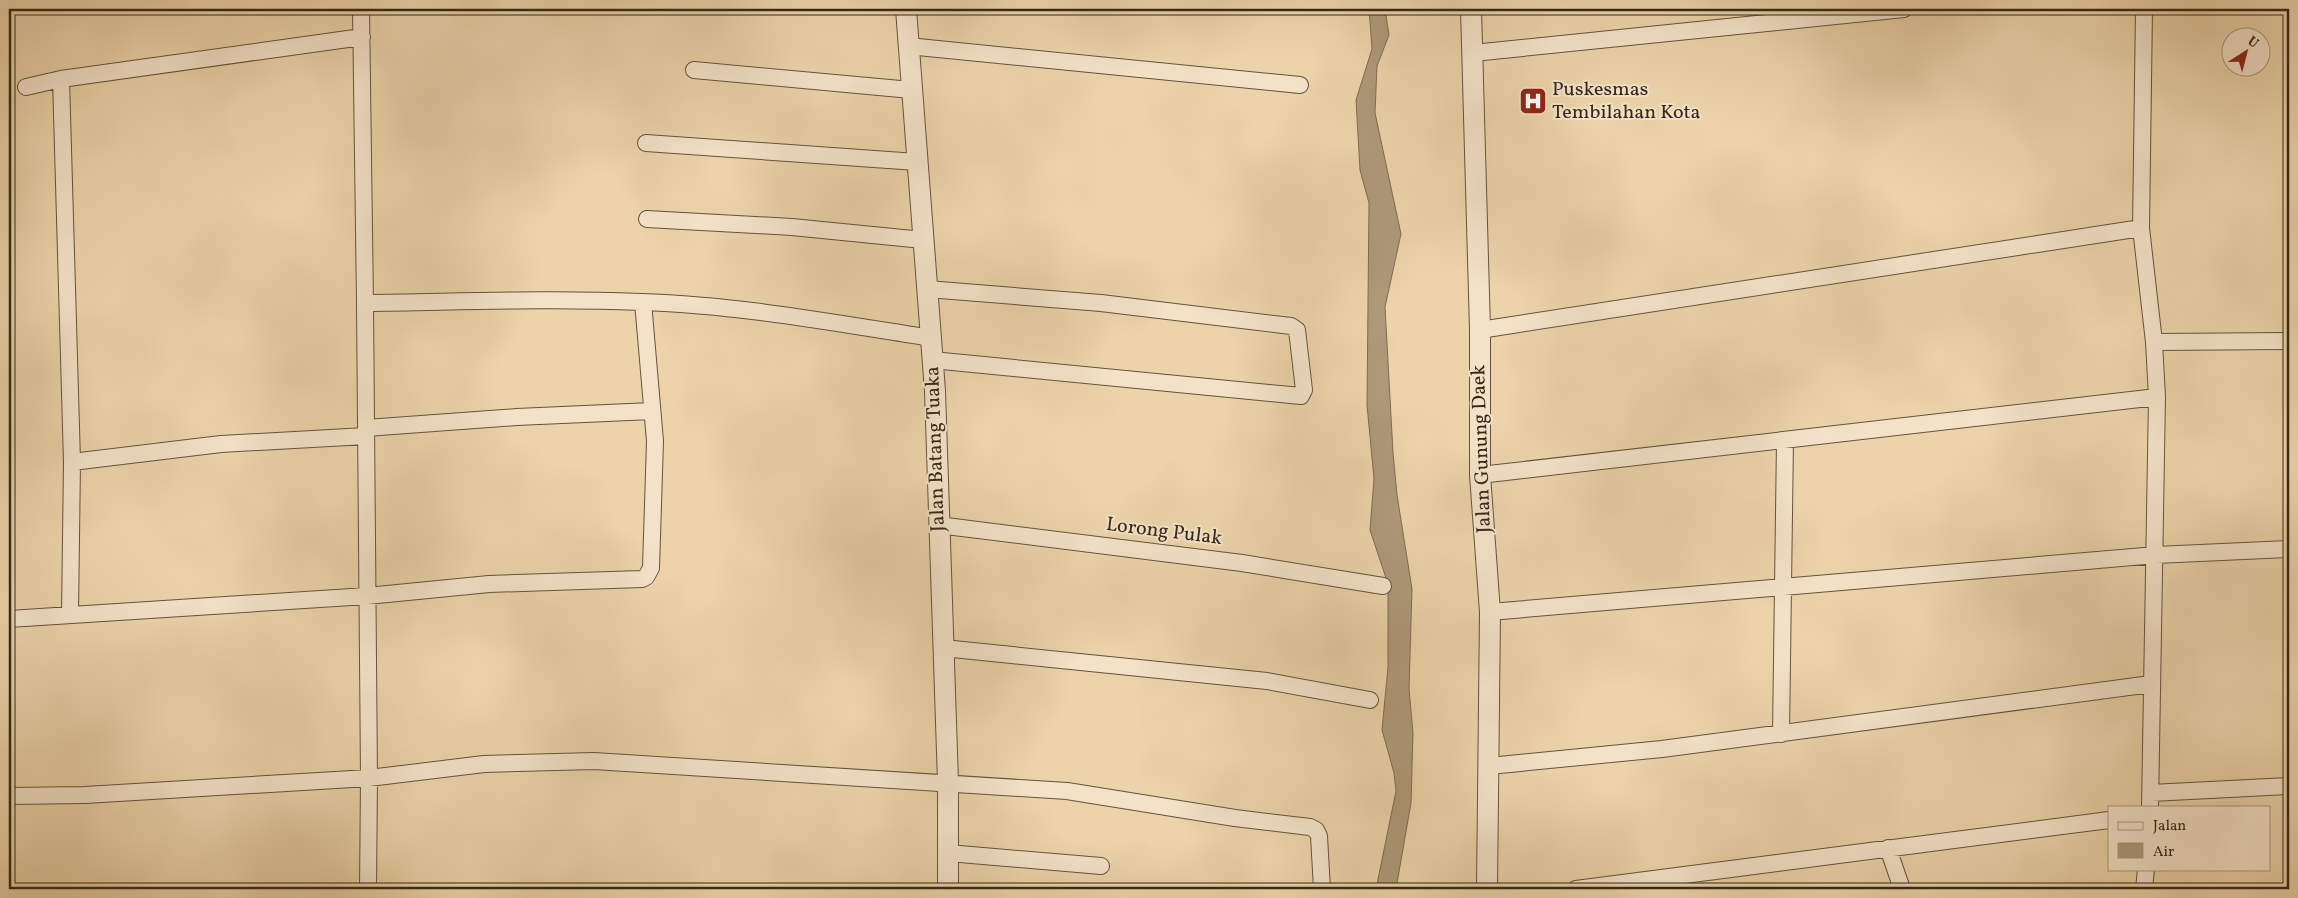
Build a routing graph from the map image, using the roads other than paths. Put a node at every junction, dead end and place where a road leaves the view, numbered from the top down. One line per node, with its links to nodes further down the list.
1 (360, 9): 6 (street)
2 (906, 9): 7 (street, Jalan Batang Tuaka)
3 (1471, 9): 8 (street, Jalan Gunung Daek)
4 (1904, 9): 8 (street)
5 (2144, 9): 17 (street)
6 (362, 37): 10 (street); 21 (street)
7 (908, 46): 11 (street); 13 (street, Jalan Batang Tuaka)
8 (1473, 53): 22 (street, Jalan Gunung Daek)
9 (694, 70): 13 (street)
10 (61, 79): 12 (street); 31 (street)
11 (1300, 85)
12 (26, 87)
13 (911, 90): 15 (street, Jalan Batang Tuaka)
14 (646, 143): 15 (street)
15 (917, 162): 18 (street, Jalan Batang Tuaka)
16 (647, 220): 18 (street)
17 (2141, 228): 22 (street); 25 (street)
18 (923, 240): 19 (street, Jalan Batang Tuaka)
19 (927, 289): 23 (street, Jalan Batang Tuaka); 26 (street)
20 (643, 302): 21 (street); 23 (street); 28 (street)
21 (365, 303): 29 (street)
22 (1480, 330): 32 (street, Jalan Gunung Daek)
23 (930, 338): 26 (street, Jalan Batang Tuaka)
24 (2289, 341): 25 (street)
25 (2154, 342): 27 (street)
26 (932, 360): 33 (street, Jalan Batang Tuaka)
27 (2157, 397): 30 (street); 35 (street)
28 (652, 412): 29 (street); 38 (street)
29 (366, 432): 31 (street); 38 (street)
30 (1785, 440): 32 (street); 37 (street)
31 (72, 462): 40 (street)
32 (1480, 475): 39 (street, Jalan Gunung Daek)
33 (938, 525): 36 (street, Lorong Pulak); 42 (street, Jalan Batang Tuaka)
34 (2289, 548): 35 (street)
35 (2156, 555): 37 (street); 43 (street)
36 (1383, 586)
37 (1782, 587): 39 (street); 45 (street)
38 (367, 596): 40 (street); 47 (street)
39 (1490, 612): 46 (street, Jalan Gunung Daek)
40 (70, 614): 41 (street)
41 (9, 619)
42 (943, 648): 44 (street); 48 (street, Jalan Batang Tuaka)
43 (2151, 684): 45 (street); 51 (street)
44 (1370, 700)
45 (1780, 734): 46 (street)
46 (1488, 766): 60 (street, Jalan Gunung Daek)
47 (369, 778): 48 (street); 50 (street); 57 (street)
48 (948, 782): 54 (street, Jalan Batang Tuaka); 59 (street)
49 (2289, 786): 51 (street)
50 (9, 796)
51 (2150, 800)
52 (2108, 820): 53 (street)
53 (1888, 848): 61 (street); 62 (street)
54 (948, 853): 55 (street); 58 (street, Jalan Batang Tuaka)
55 (1102, 866)
56 (2146, 870): 63 (street)
57 (368, 889)
58 (948, 889)
59 (1322, 889)
60 (1487, 889)
61 (1576, 889)
62 (1902, 889)
63 (2144, 889)

